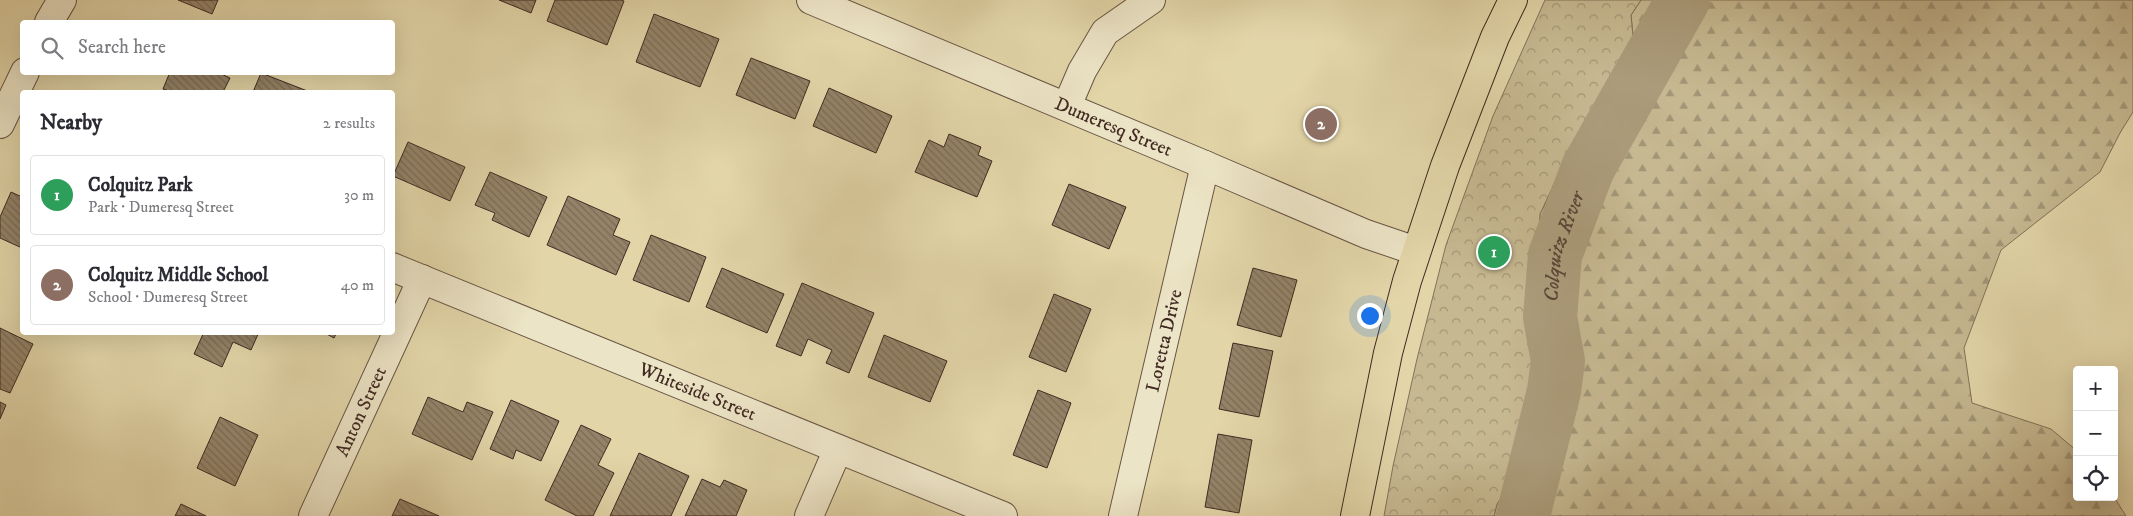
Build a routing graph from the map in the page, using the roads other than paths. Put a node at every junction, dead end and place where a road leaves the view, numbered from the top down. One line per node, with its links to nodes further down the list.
1 (62, 0): 5 (street)
2 (811, 0): 7 (street, Dumeresq Street)
3 (1151, 0): 7 (street)
4 (1513, 0): 10 (main road)
5 (50, 20)
6 (24, 75): 8 (street)
7 (1067, 106): 9 (street, Dumeresq Street)
8 (8, 110)
9 (1205, 164): 10 (street, Dumeresq Street); 17 (street, Loretta Drive)
10 (1416, 251): 18 (main road)
11 (395, 268): 12 (street, Whiteside Street)
12 (422, 279): 13 (street, Whiteside Street); 14 (street, Anton Street)
13 (838, 449): 15 (street); 16 (street, Whiteside Street)
14 (313, 516)
15 (809, 516)
16 (1003, 516)
17 (1123, 516)
18 (1355, 516)

